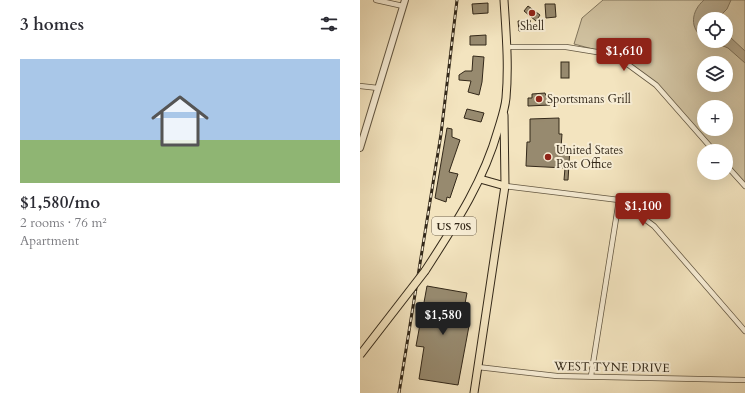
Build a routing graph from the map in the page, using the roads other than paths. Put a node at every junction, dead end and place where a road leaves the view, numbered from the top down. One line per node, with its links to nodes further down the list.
1 (376, 0): 3 (street)
2 (504, 0): 4 (main road, US 70S)
3 (404, 3): 6 (street)
4 (507, 47): 7 (main road, US 70S); 8 (street)
5 (360, 86): 6 (street)
6 (378, 88): 9 (street)
7 (504, 107): 11 (main road, US 70S); 12 (main road)
8 (708, 144)
9 (360, 148)
10 (733, 172): 13 (street)
11 (480, 179): 12 (main road); 16 (main road, US 70S, bridge)
12 (505, 186): 14 (street); 17 (main road)
13 (745, 186)
14 (619, 200): 15 (street); 18 (street)
15 (745, 331)
16 (360, 355)
17 (478, 367): 18 (street, WEST TYNE DRIVE); 20 (main road)
18 (591, 376): 19 (street, WEST TYNE DRIVE)
19 (745, 380)
20 (474, 393)

